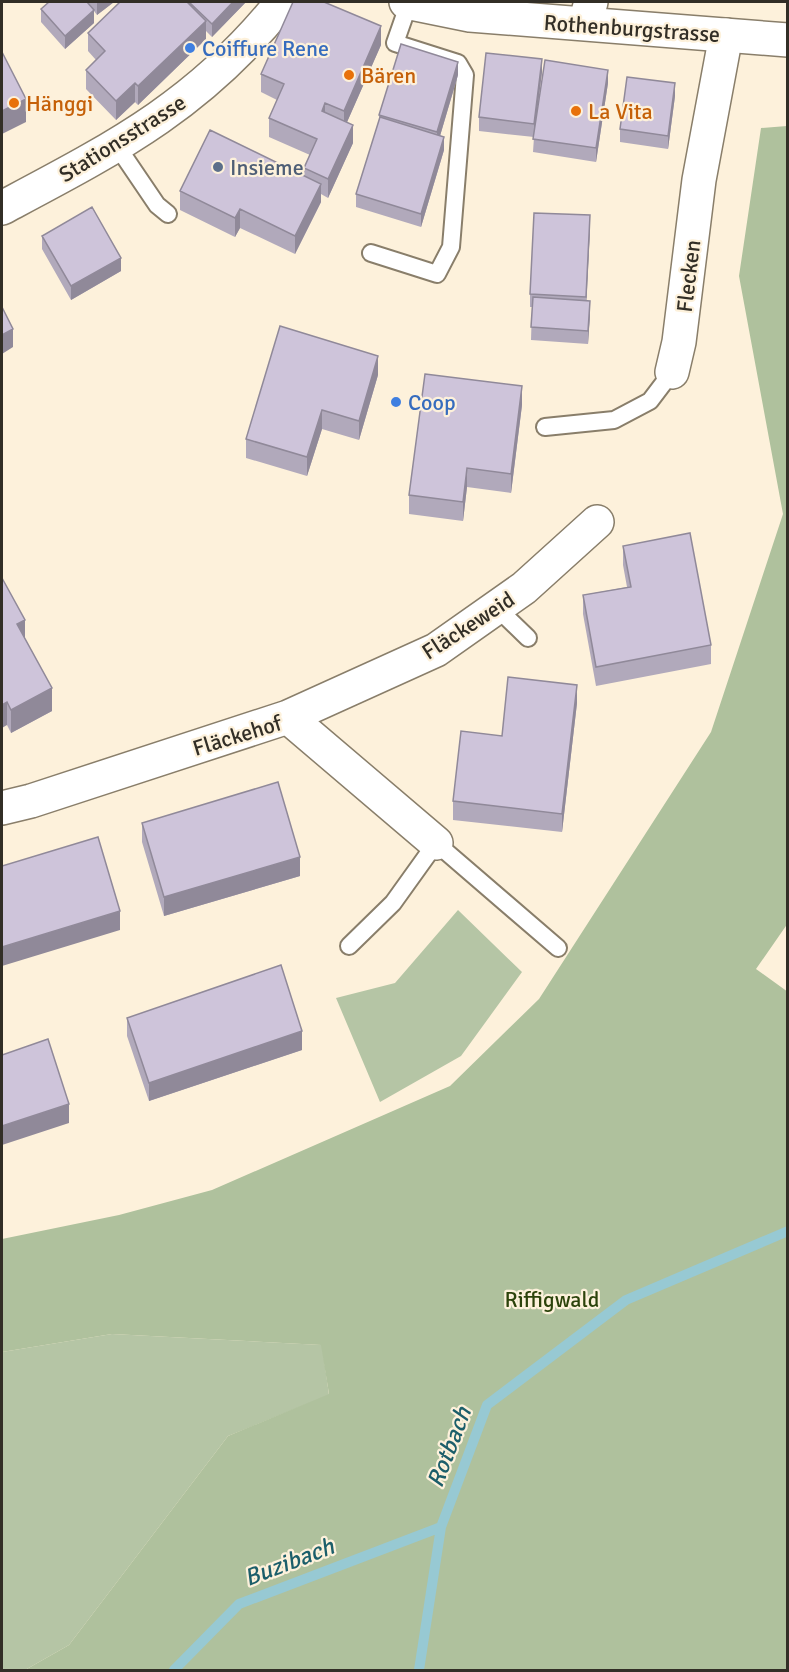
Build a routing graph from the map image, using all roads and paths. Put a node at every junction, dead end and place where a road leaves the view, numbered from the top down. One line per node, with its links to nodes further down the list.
1 (282, 2): 6 (street, Stationsstrasse)
2 (408, 2): 3 (street, Rothenburgstrasse); 9 (lane)
3 (588, 12): 4 (street, Rothenburgstrasse)
4 (726, 35): 5 (street, Rothenburgstrasse); 10 (street, Flecken)
5 (775, 39)
6 (117, 146): 7 (street, Stationsstrasse); 8 (lane)
7 (2, 208)
8 (168, 214)
9 (371, 253)
10 (672, 372): 11 (lane, Flecken)
11 (545, 427)
12 (597, 522): 13 (street, Fläckeweid)
13 (496, 607): 14 (lane); 15 (street, Fläckeweid)
14 (528, 638)
15 (288, 717): 16 (street, Fläckehof); 17 (street, Fläckehof)
16 (2, 808)
17 (436, 843): 18 (lane); 19 (lane)
18 (349, 946)
19 (558, 948)

